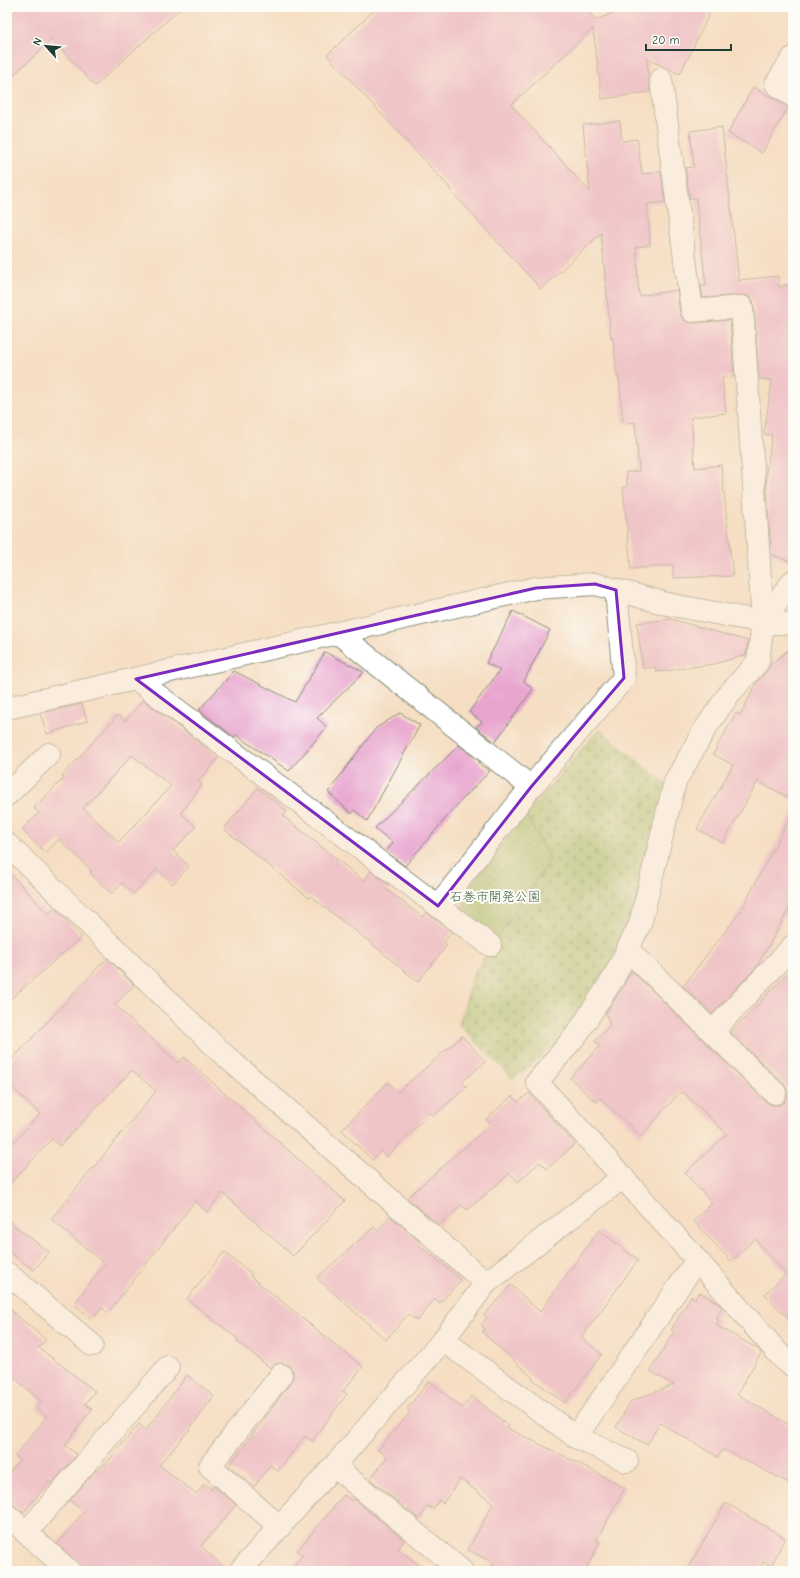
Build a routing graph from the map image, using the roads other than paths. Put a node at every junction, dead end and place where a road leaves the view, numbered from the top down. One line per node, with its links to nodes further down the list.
1 (793, 58): 3 (street)
2 (661, 80): 6 (street)
3 (793, 96)
4 (793, 581): 6 (street)
5 (616, 590): 6 (street); 8 (street); 12 (street)
6 (763, 622): 7 (street); 18 (street)
7 (793, 624)
8 (338, 633): 9 (street); 12 (street)
9 (136, 679): 10 (street); 15 (street)
10 (7, 708)
11 (49, 754): 13 (street)
12 (531, 787): 15 (street)
13 (7, 795)
14 (7, 844): 24 (street)
15 (438, 906): 16 (street)
16 (490, 945)
17 (793, 946): 19 (street)
18 (628, 950): 19 (street); 21 (street)
19 (713, 1031): 20 (street)
20 (775, 1093)
21 (623, 1177): 22 (street); 24 (street)
22 (697, 1260): 27 (street); 30 (street)
23 (7, 1272): 26 (street)
24 (486, 1283): 25 (street)
25 (443, 1340): 30 (street); 32 (street)
26 (92, 1345)
27 (793, 1366)
28 (168, 1367): 35 (street)
29 (281, 1375): 34 (street)
30 (576, 1437): 31 (street)
31 (627, 1462)
32 (334, 1466): 34 (street); 38 (street)
33 (7, 1515): 35 (street)
34 (280, 1527): 37 (street)
35 (26, 1533): 36 (street)
36 (69, 1571)
37 (240, 1571)
38 (462, 1571)

